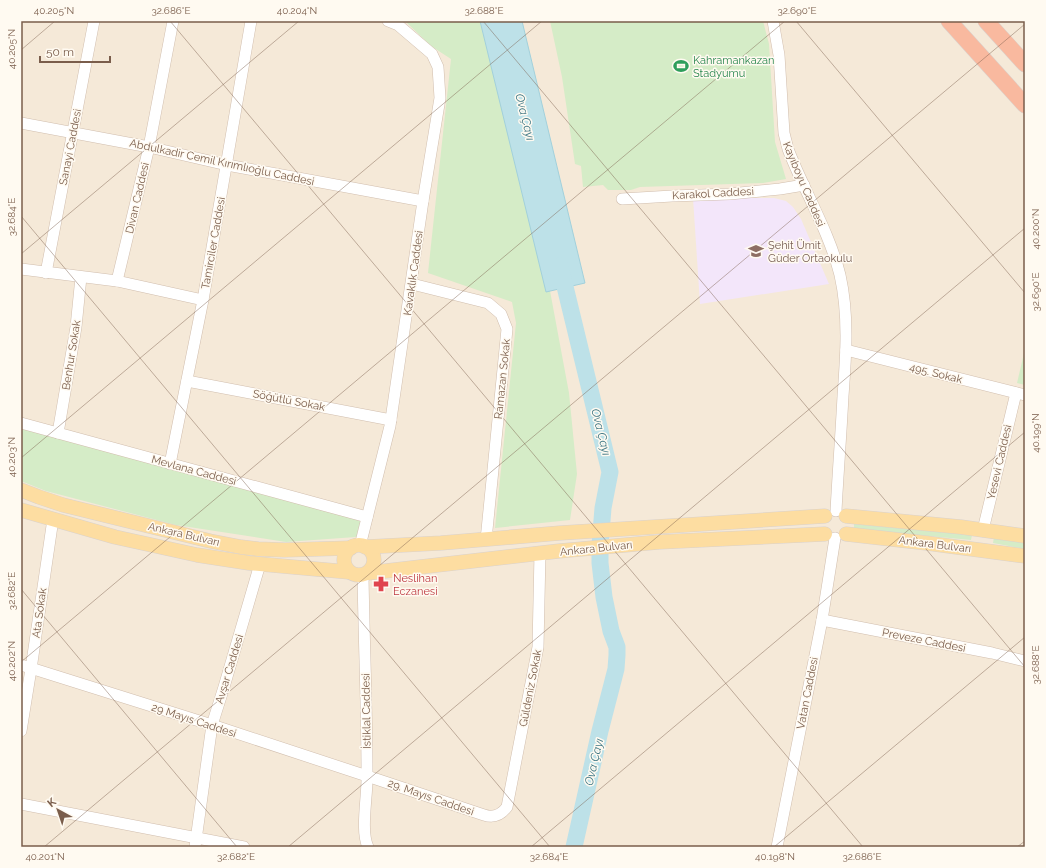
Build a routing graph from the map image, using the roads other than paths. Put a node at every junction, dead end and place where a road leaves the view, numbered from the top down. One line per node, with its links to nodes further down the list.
1 (94, 21): 11 (street, Sanayi Caddesi)
2 (173, 21): 12 (street, Divan Caddesi)
3 (251, 21): 13 (street, Tamirciler Caddesi)
4 (388, 21): 16 (street, Kavaklık Caddesi)
5 (773, 21): 14 (street, Kayıboyu Caddesi)
6 (949, 21): 9 (highway)
7 (986, 21): 8 (highway)
8 (1025, 64)
9 (1025, 105)
10 (21, 123): 11 (street, Abdulkadir Cemil Kırımlıoğlu Caddesi)
11 (73, 133): 12 (street, Abdulkadir Cemil Kırımlıoğlu Caddesi); 18 (street, Sanayi Caddesi)
12 (149, 147): 13 (street, Abdulkadir Cemil Kırımlıoğlu Caddesi); 20 (street, Divan Caddesi)
13 (227, 165): 16 (street, Abdulkadir Cemil Kırımlıoğlu Caddesi); 22 (street, Tamirciler Caddesi)
14 (804, 185): 15 (street, Karakol Caddesi); 23 (street, Kayıboyu Caddesi)
15 (622, 199)
16 (423, 201): 21 (street, Kavaklık Caddesi)
17 (21, 269): 18 (street)
18 (46, 273): 19 (street)
19 (81, 277): 20 (street); 28 (street, Benhur Sokak)
20 (118, 281): 22 (street)
21 (412, 284): 26 (street, Kavaklık Caddesi); 38 (street, Ramazan Sokak)
22 (204, 300): 24 (street, Tamirciler Caddesi)
23 (846, 350): 25 (street, 495. Sokak); 32 (street, Kayıboyu Caddesi)
24 (187, 380): 26 (street, Söğütlü Sokak); 29 (street, Tamirciler Caddesi)
25 (1020, 394): 35 (street, Yesevi Caddesi)
26 (391, 420): 33 (street, Kavaklık Caddesi)
27 (21, 423): 28 (street, Mevlana Caddesi)
28 (58, 433): 29 (street, Mevlana Caddesi)
29 (170, 464): 33 (street, Mevlana Caddesi)
30 (21, 490): 39 (main road, Ankara Bulvarı)
31 (21, 510): 34 (main road, Ankara Bulvarı)
32 (836, 514): 35 (main road, Ankara Bulvarı); 36 (main road); 36 (main road); 38 (main road, Ankara Bulvarı)
33 (367, 517): 39 (street, Kavaklık Caddesi)
34 (53, 519): 43 (main road, Ankara Bulvarı); 47 (street, Ata Sokak)
35 (983, 530): 37 (main road, Ankara Bulvarı); 40 (main road)
36 (835, 535): 40 (main road, Ankara Bulvarı); 41 (main road, Ankara Bulvarı); 45 (street, Vatan Caddesi)
37 (1025, 536)
38 (486, 540): 39 (main road, Ankara Bulvarı)
39 (359, 547): 44 (main road); 44 (main road)
40 (978, 549): 42 (main road, Ankara Bulvarı)
41 (540, 554): 44 (main road, Ankara Bulvarı); 52 (street, Güldeniz Sokak)
42 (1025, 556)
43 (260, 564): 44 (main road, Ankara Bulvarı); 48 (street, Avşar Caddesi)
44 (360, 573): 50 (street, İstiklal Caddesi)
45 (822, 620): 46 (street, Preveze Caddesi); 56 (street, Vatan Caddesi)
46 (1025, 661)
47 (26, 667): 48 (street, 29 Mayıs Caddesi); 49 (street, Ata Sokak)
48 (212, 725): 50 (street, 29 Mayıs Caddesi); 53 (street, Avşar Caddesi)
49 (21, 731)
50 (368, 776): 52 (street, 29. Mayıs Caddesi); 55 (street, İstiklal Caddesi)
51 (21, 804): 53 (street)
52 (495, 816)
53 (196, 843): 54 (street)
54 (244, 847)
55 (368, 847)
56 (777, 847)

